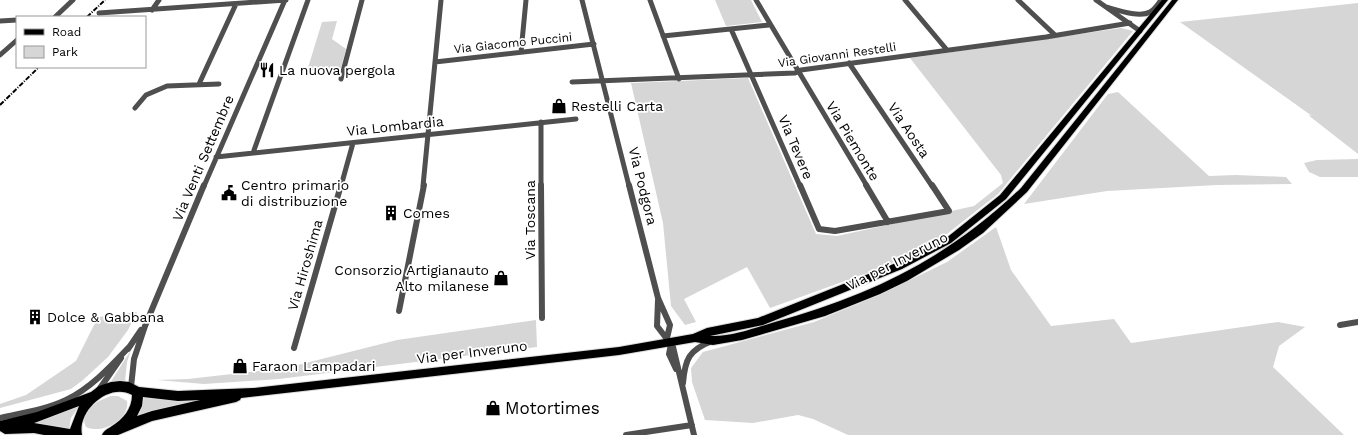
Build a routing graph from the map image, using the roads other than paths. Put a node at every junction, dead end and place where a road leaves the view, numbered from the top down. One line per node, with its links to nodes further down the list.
1 (73, 0): 23 (street)
2 (159, 0): 21 (street)
3 (217, 0): 19 (street)
4 (286, 0): 18 (street); 53 (street, Via Venti Settembre)
5 (308, 0): 52 (street)
6 (362, 0): 41 (street)
7 (441, 0): 37 (street)
8 (526, 0): 35 (street)
9 (582, 0): 33 (street, Via Podgora)
10 (650, 0): 31 (street)
11 (756, 0): 27 (street, Via Piemonte)
12 (905, 0): 34 (street)
13 (1018, 0): 30 (street)
14 (1096, 0): 20 (street)
15 (1161, 0): 20 (street)
16 (1165, 0): 29 (main road, Via per Inveruno)
17 (1175, 0): 62 (main road, Via per Inveruno)
18 (236, 4): 19 (street); 45 (street)
19 (214, 5): 21 (street)
20 (1106, 8): 26 (street)
21 (152, 10): 22 (street)
22 (99, 13)
23 (56, 16)
24 (16, 20): 25 (street)
25 (0, 21)
26 (1130, 24): 29 (street); 30 (street, Via Giovanni Restelli)
27 (769, 25): 28 (street); 39 (street, Via Piemonte)
28 (731, 29): 31 (street); 40 (street, Via Tevere)
29 (1140, 32): 61 (main road, Via per Inveruno)
30 (1055, 35): 34 (street, Via Giovanni Restelli)
31 (663, 36): 42 (street)
32 (16, 41): 36 (street)
33 (594, 44): 35 (street, Via Giacomo Puccini); 43 (street, Via Podgora)
34 (947, 50): 38 (street, Via Giovanni Restelli)
35 (521, 52): 37 (street, Via Giacomo Puccini)
36 (0, 55)
37 (435, 62): 50 (street)
38 (849, 63): 39 (street, Via Giovanni Restelli); 54 (street, Via Aosta)
39 (798, 71): 40 (street, Via Giovanni Restelli); 54 (street, Via Piemonte)
40 (752, 75): 42 (street, Via Giovanni Restelli); 54 (street, Via Tevere)
41 (341, 79)
42 (679, 79): 43 (street, Via Giovanni Restelli)
43 (603, 81): 44 (street, Via Giovanni Restelli); 55 (street, Via Podgora)
44 (572, 82)
45 (199, 84): 46 (street); 47 (street)
46 (219, 84)
47 (136, 108)
48 (576, 119): 49 (street, Via Lombardia)
49 (542, 122): 50 (street, Via Lombardia); 57 (street, Via Toscana)
50 (428, 134): 51 (street, Via Lombardia); 56 (street)
51 (353, 143): 52 (street, Via Lombardia); 65 (street, Via Hiroshima)
52 (253, 154): 53 (street, Via Lombardia)
53 (216, 158): 59 (street, Via Venti Settembre)
54 (888, 222)
55 (658, 298): 63 (street, Via Podgora); 63 (street, Via Podgora)
56 (399, 311)
57 (542, 318)
58 (1358, 322): 60 (street)
59 (145, 326): 64 (street, Via Venti Settembre); 67 (street, Via Venti Settembre)
60 (1340, 326)
61 (695, 338): 62 (main road, Via per Inveruno); 63 (main road, Via per Inveruno)
62 (717, 340): 66 (street)
63 (670, 342): 66 (street, Via Podgora); 68 (main road, Via per Inveruno)
64 (130, 346): 69 (street, Via Venti Settembre); 70 (street)
65 (294, 348)
66 (683, 389): 71 (street, Via Podgora)
67 (134, 390): 68 (main road, Via per Inveruno); 69 (main road, Via per Inveruno); 72 (main road)
68 (253, 393): 72 (main road, Via per Inveruno)
69 (95, 394): 73 (main road); 74 (main road)
70 (0, 418)
71 (692, 425): 76 (street); 77 (street, Via Podgora)
72 (121, 427): 75 (main road)
73 (0, 428): 74 (main road)
74 (76, 435)
75 (108, 435)
76 (626, 435)
77 (694, 435)

